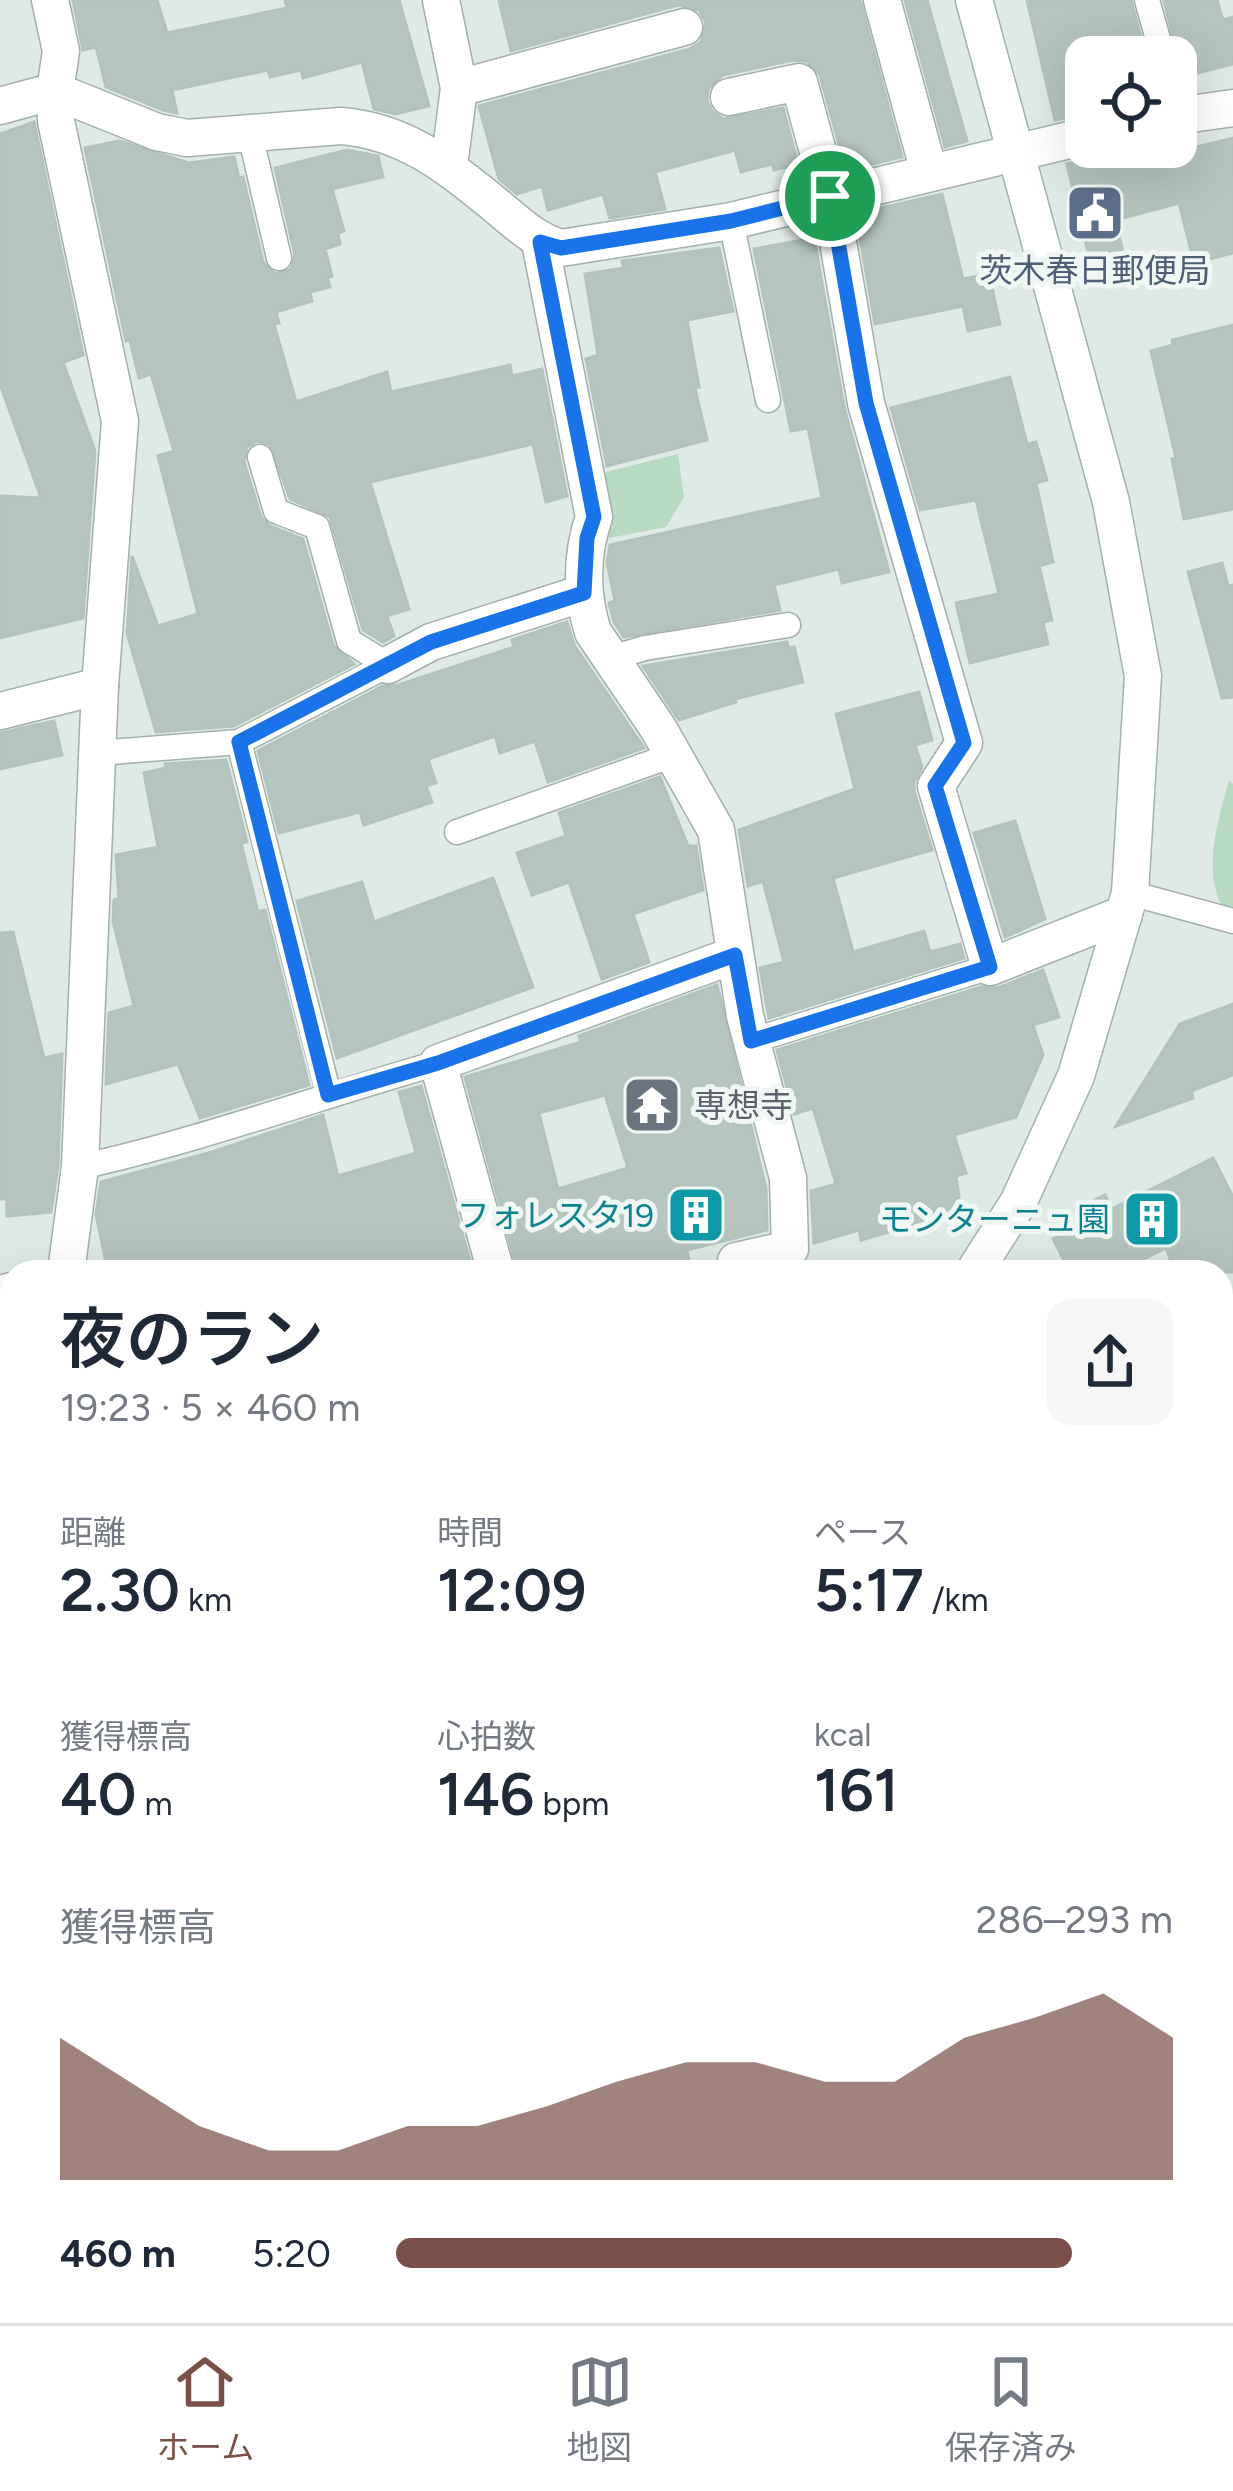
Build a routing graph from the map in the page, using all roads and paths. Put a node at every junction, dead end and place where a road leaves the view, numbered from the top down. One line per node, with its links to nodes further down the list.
1 (50, 0): 9 (street)
2 (441, 0): 8 (street)
3 (882, 0): 18 (street)
4 (974, 0): 16 (street)
5 (1147, 0): 7 (lane)
6 (684, 27): 8 (street)
7 (1156, 36)
8 (459, 88): 17 (street)
9 (55, 91): 11 (street); 14 (street); 29 (street)
10 (729, 98): 19 (street)
11 (0, 106)
12 (1233, 108): 13 (street)
13 (1197, 111)
14 (250, 134): 17 (street); 22 (lane)
15 (1065, 141): 16 (street)
16 (1018, 153): 18 (street); 35 (street)
17 (449, 166): 21 (street)
18 (929, 172): 19 (street)
19 (830, 196): 20 (street); 38 (street)
20 (731, 221): 21 (street); 23 (lane)
21 (540, 242): 25 (street)
22 (279, 257)
23 (767, 400)
24 (260, 457): 28 (lane)
25 (584, 593): 27 (street); 28 (street)
26 (788, 625): 27 (lane)
27 (611, 658): 33 (street)
28 (388, 665): 31 (lane)
29 (100, 686): 30 (street); 32 (street)
30 (0, 711)
31 (239, 742): 32 (lane); 41 (lane)
32 (97, 753): 42 (street)
33 (674, 755): 34 (lane); 37 (street)
34 (457, 832)
35 (1127, 904): 36 (lane); 38 (street); 46 (street)
36 (1233, 922)
37 (735, 955): 39 (street); 40 (street)
38 (990, 967): 39 (lane)
39 (751, 1041): 45 (street)
40 (438, 1063): 41 (lane); 44 (street)
41 (328, 1095): 42 (lane)
42 (80, 1167): 43 (street)
43 (68, 1260)
44 (493, 1260)
45 (740, 1260)
46 (982, 1260)

